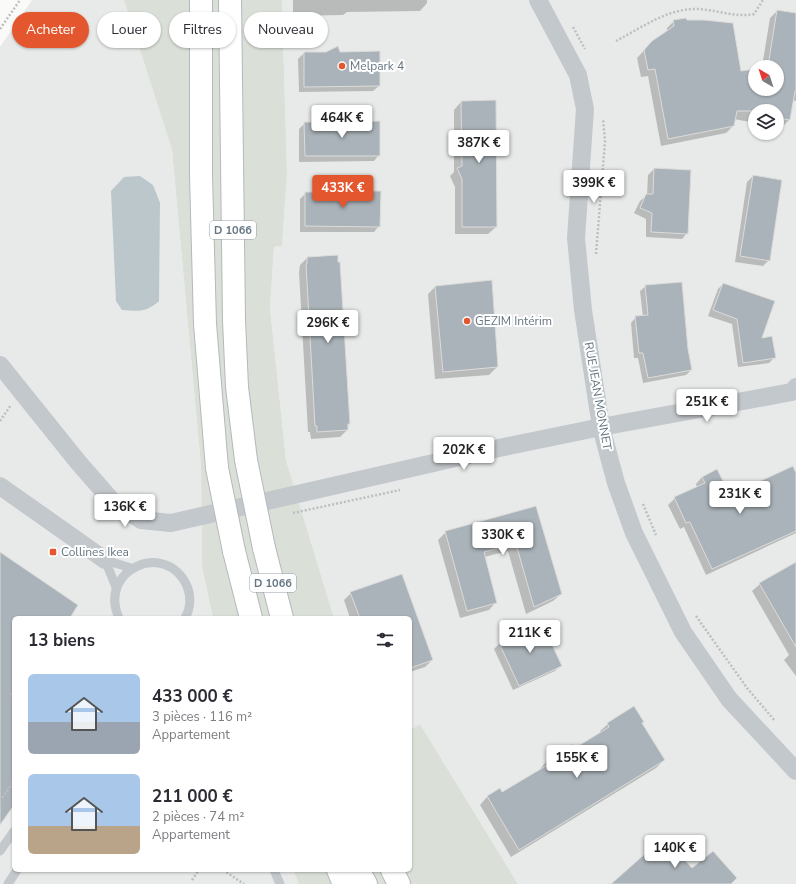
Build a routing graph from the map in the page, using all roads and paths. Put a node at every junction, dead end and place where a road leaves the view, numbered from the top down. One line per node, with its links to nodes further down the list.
1 (20, 0): 7 (path)
2 (201, 0): 23 (highway, D 1066, bridge)
3 (230, 0): 24 (highway, D 1066, bridge)
4 (538, 0): 14 (street, RUE JEAN MONNET)
5 (763, 0): 8 (path)
6 (572, 24): 9 (path)
7 (0, 30)
8 (616, 41)
9 (586, 55)
10 (602, 112): 11 (path)
11 (596, 256)
12 (0, 365): 14 (street)
13 (796, 387): 14 (street)
14 (601, 427): 27 (street, RUE JEAN MONNET)
15 (0, 486): 18 (street)
16 (642, 501): 17 (path)
17 (657, 538)
18 (105, 560): 19 (lane); 20 (lane)
19 (131, 568): 20 (lane); 22 (lane)
20 (116, 586): 21 (lane)
21 (118, 616)
22 (186, 616)
23 (251, 616)
24 (281, 616)
25 (695, 616): 26 (path)
26 (780, 727)
27 (796, 771)
28 (12, 787): 29 (path)
29 (0, 801)
30 (12, 834): 31 (lane)
31 (0, 851)
32 (16, 872): 40 (lane)
33 (198, 872): 39 (path)
34 (226, 872): 41 (path)
35 (275, 872): 42 (lane)
36 (339, 872): 43 (highway)
37 (359, 872): 44 (highway)
38 (393, 872): 45 (highway)
39 (192, 880)
40 (8, 884)
41 (244, 884)
42 (280, 884)
43 (344, 884)
44 (366, 884)
45 (399, 884)

